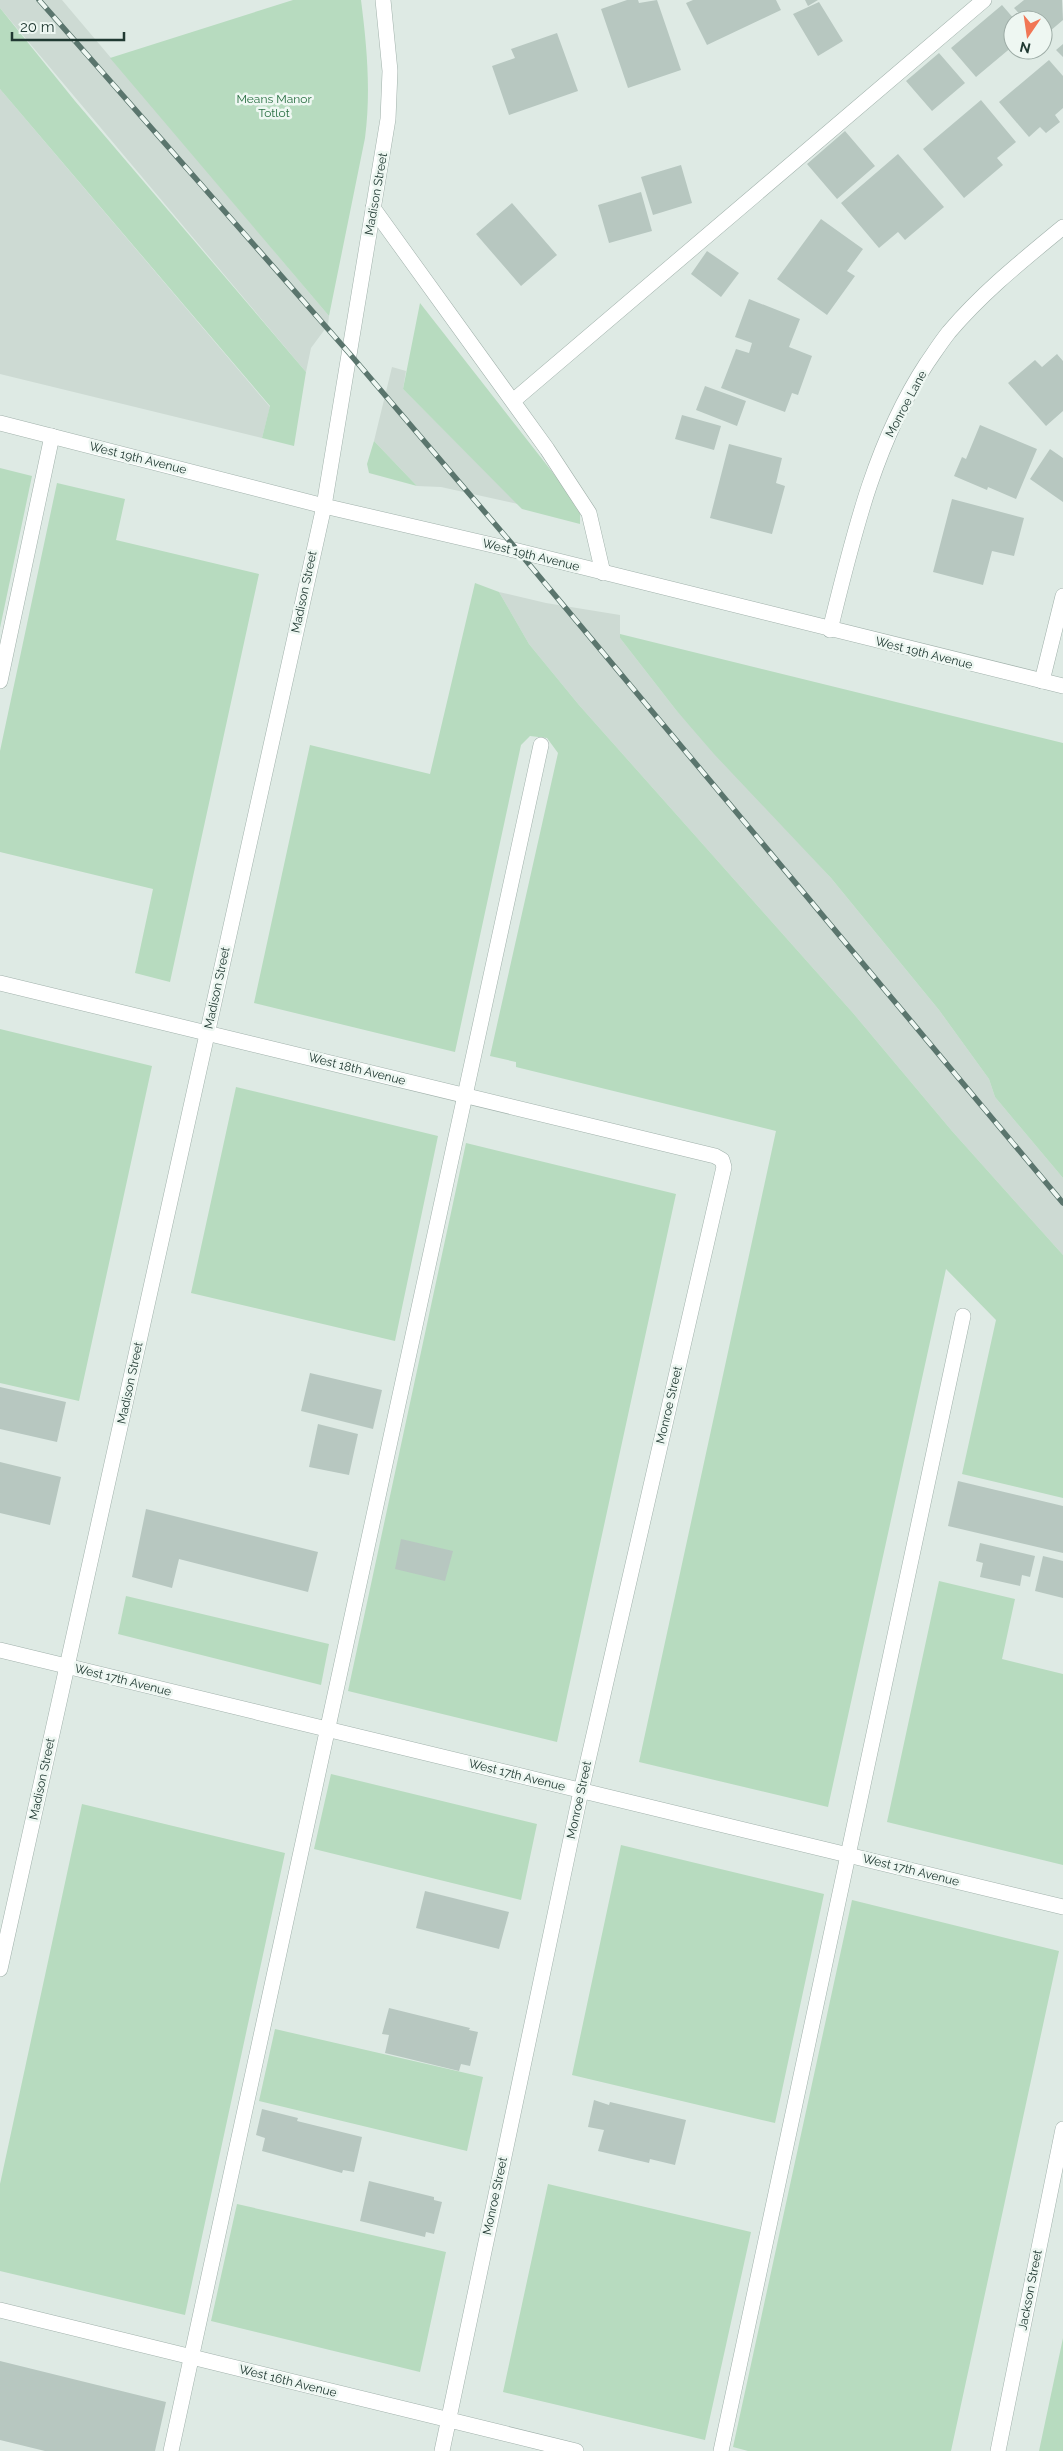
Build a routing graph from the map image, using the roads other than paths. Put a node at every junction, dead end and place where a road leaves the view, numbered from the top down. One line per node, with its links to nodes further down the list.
1 (383, 0): 3 (street, Madison Street)
2 (984, 0): 5 (street)
3 (373, 208): 5 (street); 8 (street, Madison Street)
4 (1063, 227): 11 (street, Monroe Lane)
5 (513, 402): 9 (street)
6 (0, 423): 7 (street, West 19th Avenue)
7 (52, 436): 8 (street, West 19th Avenue); 12 (street)
8 (324, 506): 9 (street, West 19th Avenue); 17 (street, Madison Street)
9 (603, 573): 11 (street, West 19th Avenue)
10 (1063, 596): 13 (street)
11 (830, 630): 13 (street, West 19th Avenue)
12 (0, 681)
13 (1042, 681): 14 (street, West 19th Avenue)
14 (1063, 686)
15 (541, 745): 18 (street)
16 (0, 983): 17 (street, West 18th Avenue)
17 (207, 1032): 18 (street, West 18th Avenue); 22 (street, Madison Street)
18 (464, 1095): 19 (street, West 18th Avenue); 23 (street)
19 (715, 1156): 24 (street, Monroe Street)
20 (963, 1316): 25 (street)
21 (0, 1650): 22 (street, West 17th Avenue)
22 (67, 1666): 23 (street, West 17th Avenue); 27 (street, Madison Street)
23 (327, 1729): 24 (street, West 17th Avenue); 30 (street)
24 (581, 1791): 25 (street, West 17th Avenue); 31 (street, Monroe Street)
25 (847, 1855): 26 (street, West 17th Avenue); 35 (street)
26 (1063, 1907)
27 (0, 1969)
28 (1063, 2129): 36 (street, Jackson Street)
29 (0, 2310): 30 (street, West 16th Avenue)
30 (191, 2357): 31 (street, West 16th Avenue); 32 (street)
31 (448, 2421): 33 (street, Monroe Street); 34 (street, West 16th Avenue)
32 (170, 2451)
33 (442, 2451)
34 (576, 2451)
35 (720, 2451)
36 (998, 2451)

